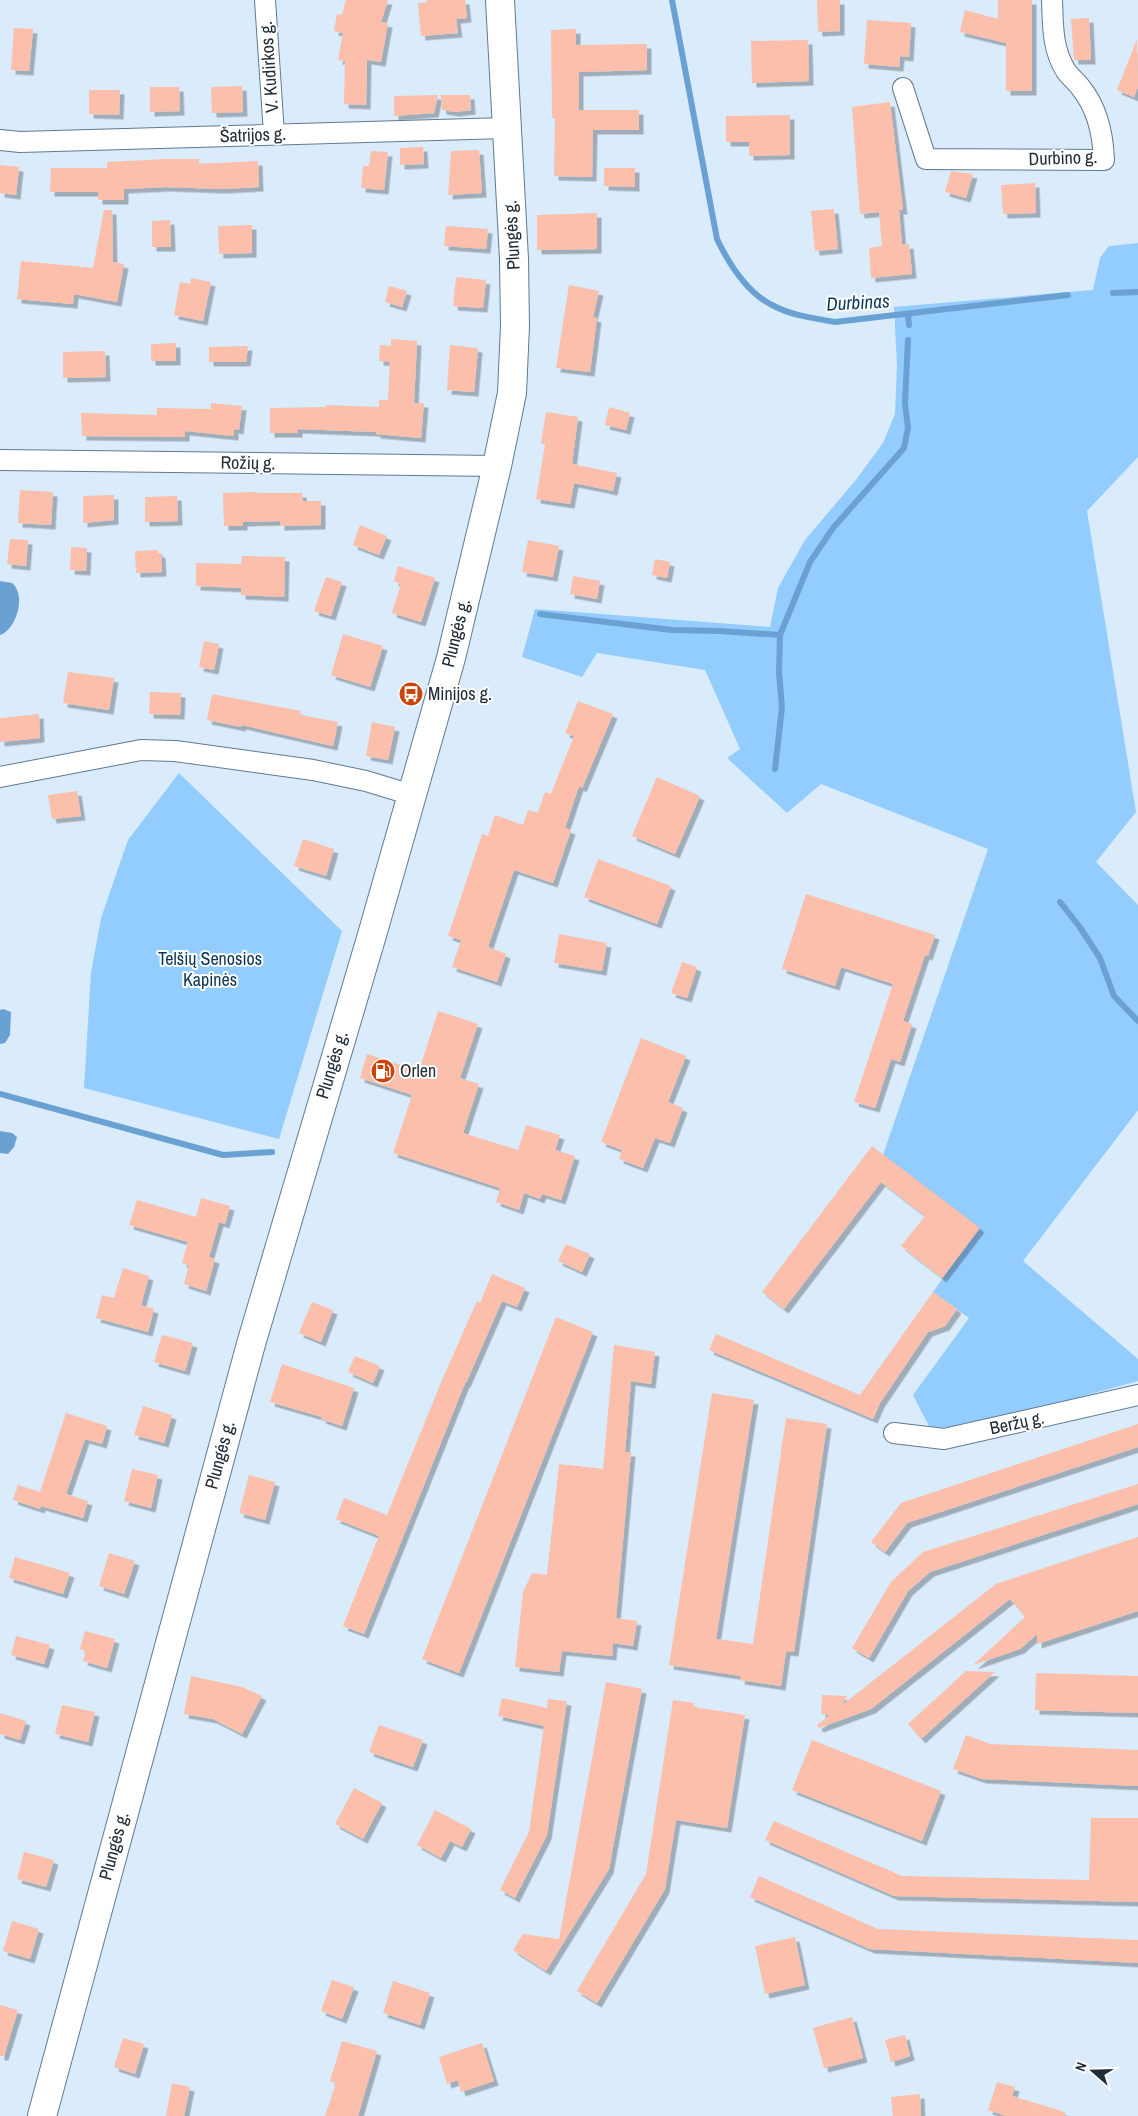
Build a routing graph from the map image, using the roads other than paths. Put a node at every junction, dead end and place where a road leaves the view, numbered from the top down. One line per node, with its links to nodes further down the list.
1 (265, 0): 6 (street, V. Kudirkos g.)
2 (500, 0): 5 (main road, Plungės g.)
3 (1052, 0): 4 (street, Durbino g.)
4 (903, 88)
5 (506, 128): 6 (street, Šatrijos g.); 9 (main road, Plungės g.)
6 (274, 134): 7 (street, Šatrijos g.)
7 (0, 140)
8 (0, 460): 9 (street, Rožių g.)
9 (497, 466): 11 (main road, Plungės g.)
10 (0, 778): 11 (street)
11 (412, 795): 14 (main road, Plungės g.)
12 (1138, 1395): 13 (street, Beržų g.)
13 (894, 1434)
14 (42, 2116)

